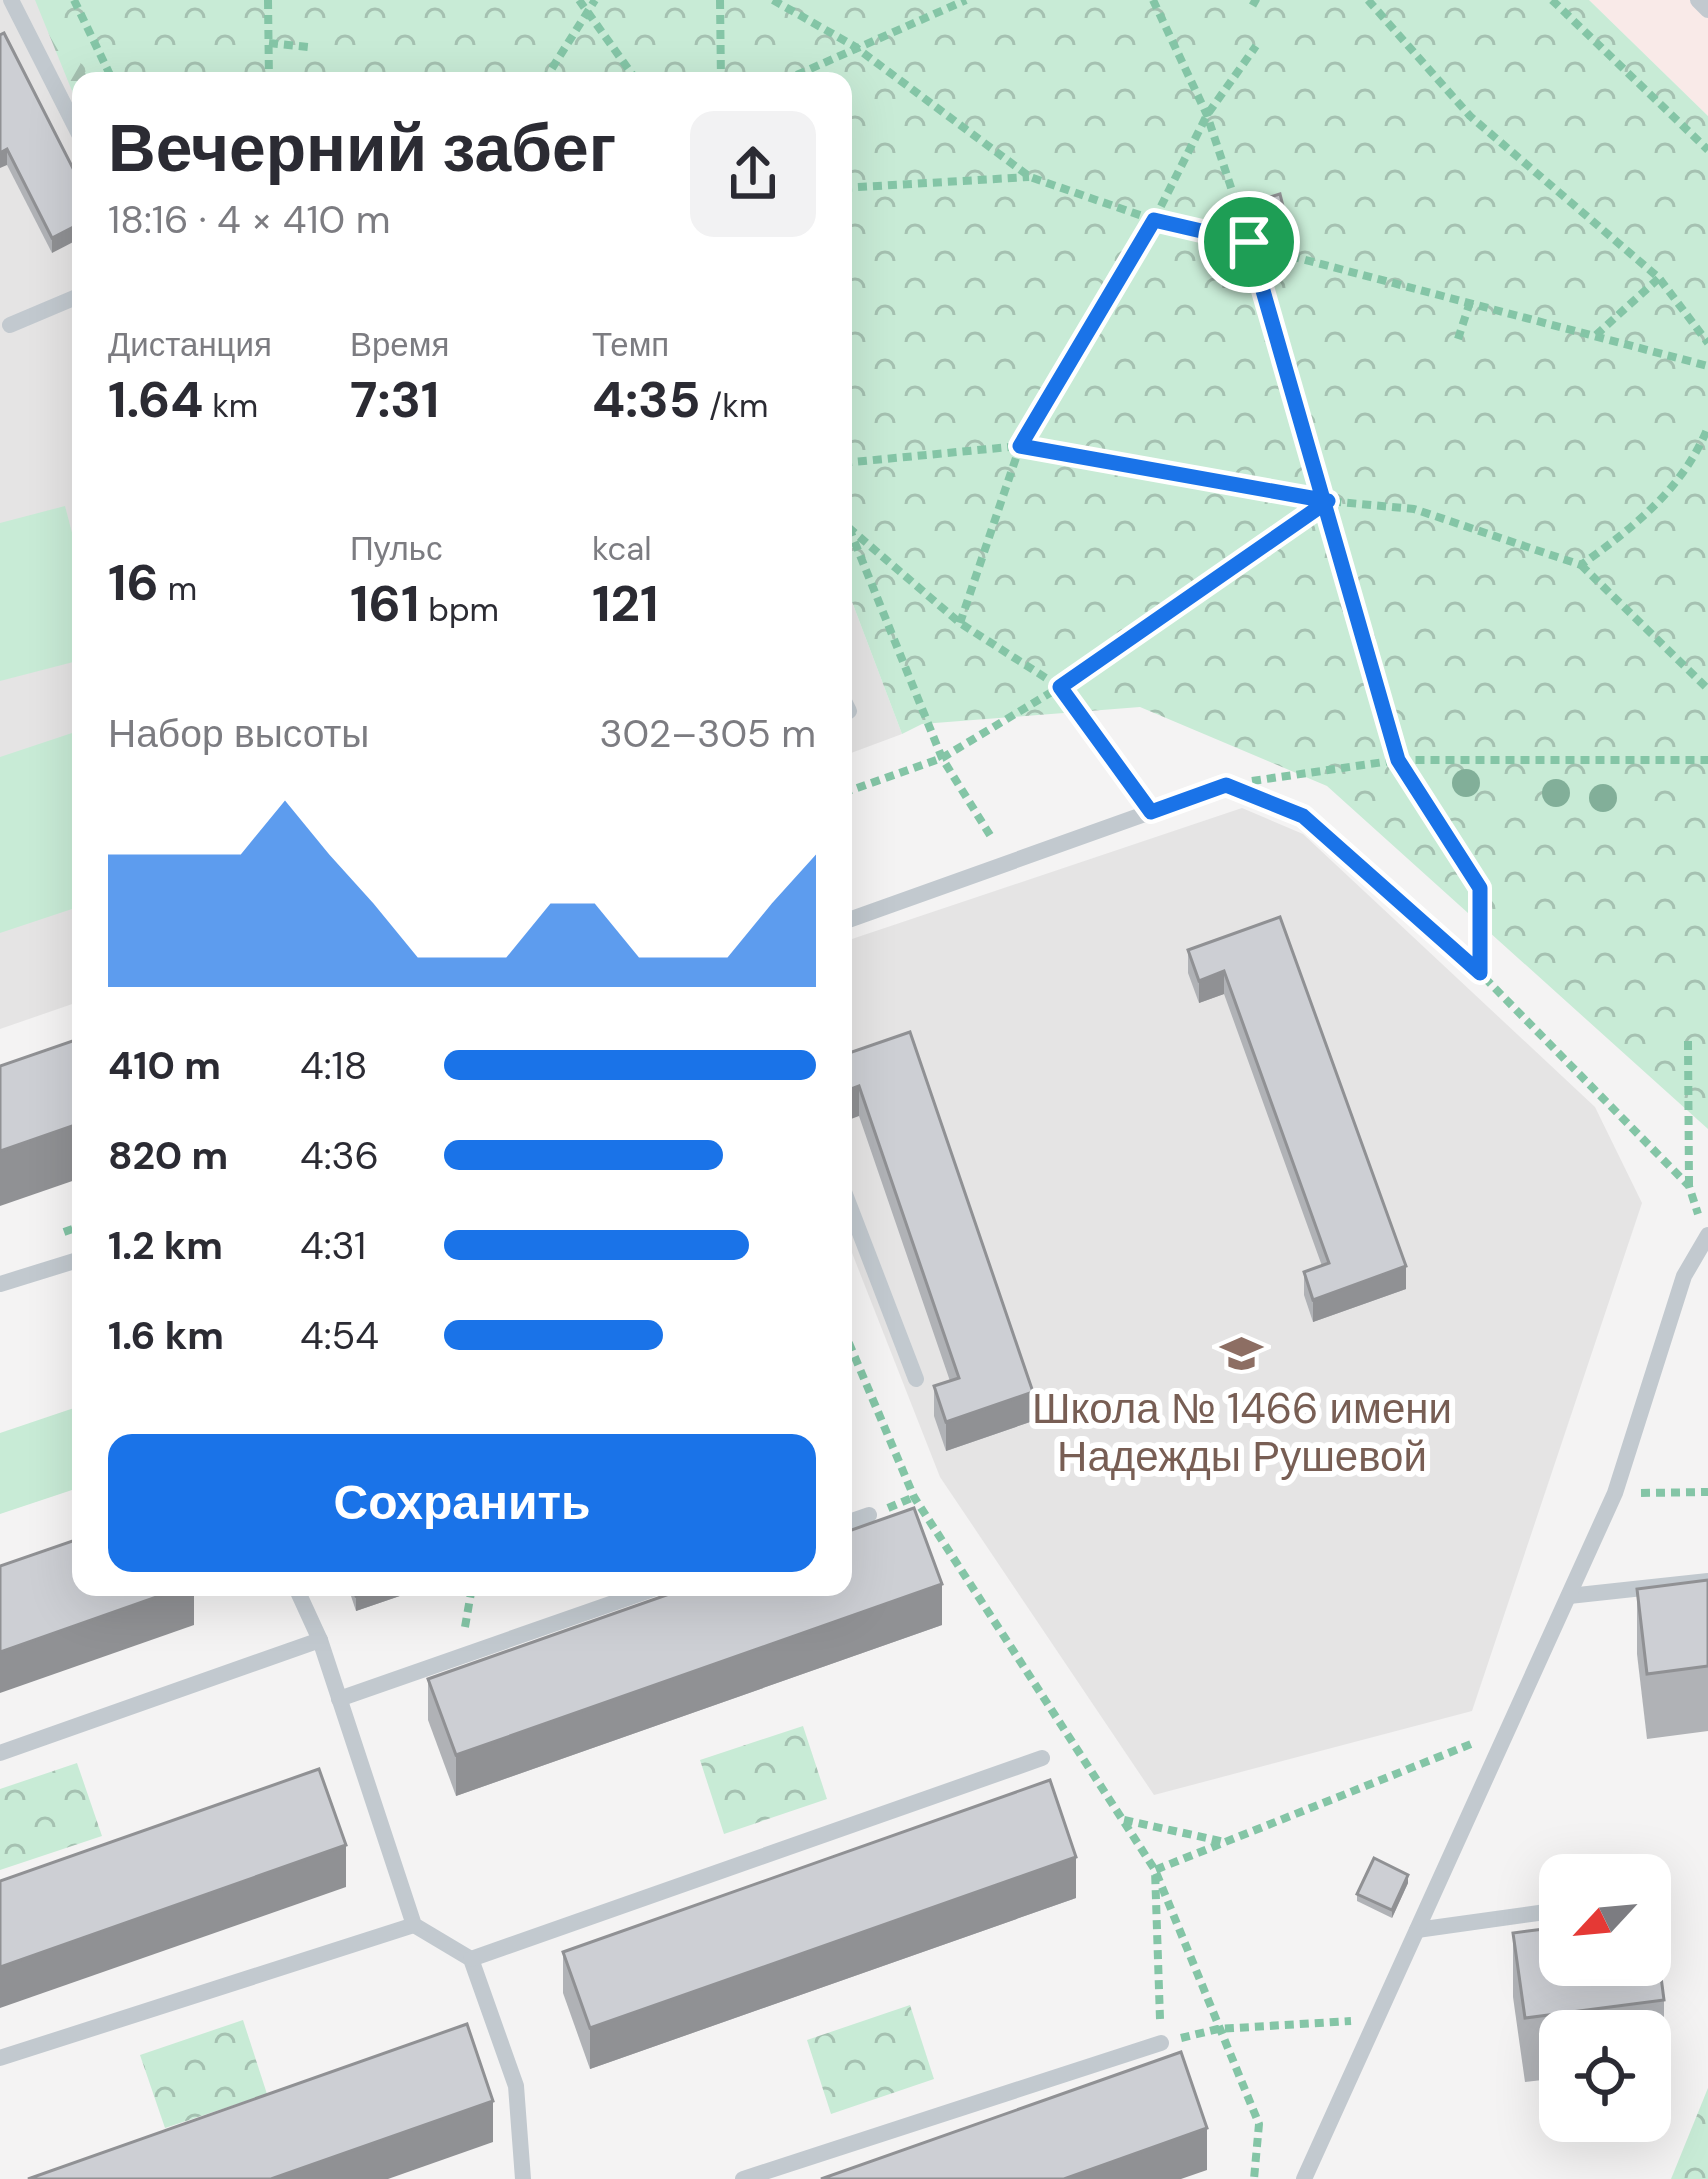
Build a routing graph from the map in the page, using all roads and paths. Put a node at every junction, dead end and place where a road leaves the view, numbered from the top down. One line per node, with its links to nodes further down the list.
1 (74, 0): 19 (path)
2 (268, 0): 15 (path)
3 (579, 0): 14 (path)
4 (596, 0): 14 (path)
5 (720, 0): 23 (path)
6 (772, 0): 16 (path)
7 (966, 0): 16 (path)
8 (1153, 0): 25 (path)
9 (1368, 0): 32 (path)
10 (1552, 0): 27 (path)
11 (1698, 0): 13 (lane)
12 (5, 1): 26 (lane)
13 (1708, 10)
14 (590, 15): 21 (path); 22 (path)
15 (269, 43): 18 (path); 20 (path)
16 (854, 46): 24 (path); 28 (path)
17 (1256, 46): 25 (path)
18 (308, 47)
19 (109, 72)
20 (269, 72)
21 (550, 72)
22 (631, 72)
23 (721, 72)
24 (801, 72)
25 (1207, 115): 30 (path); 31 (path)
26 (72, 121)
27 (1708, 150)
28 (1030, 177): 29 (path); 30 (path)
29 (852, 187)
30 (1154, 220): 31 (path); 41 (path)
31 (1249, 242): 34 (path); 43 (path)
32 (1659, 278): 36 (path); 38 (path)
33 (72, 300): 35 (lane)
34 (1470, 302): 36 (path); 37 (path)
35 (10, 325)
36 (1595, 336): 39 (path)
37 (1458, 339)
38 (1708, 343)
39 (1708, 366)
40 (1708, 427): 46 (path)
41 (1020, 446): 42 (path); 43 (path); 47 (path)
42 (852, 463)
43 (1328, 501): 46 (path); 48 (path); 51 (path)
44 (852, 529): 47 (path)
45 (852, 536): 50 (path)
46 (1581, 565): 49 (path)
47 (960, 623): 48 (path)
48 (1060, 687): 50 (path); 55 (path)
49 (1708, 689)
50 (942, 758): 54 (path); 56 (path)
51 (1398, 760): 52 (path); 53 (path); 58 (path)
52 (1708, 760)
53 (1226, 785): 55 (lane); 58 (path)
54 (852, 790)
55 (1151, 812): 56 (lane)
56 (1007, 864): 57 (lane)
57 (852, 919)
58 (1480, 973): 60 (path)
59 (1688, 1041): 60 (path)
60 (1689, 1186): 62 (path)
61 (852, 1212): 65 (lane)
62 (1706, 1236): 67 (lane)
63 (72, 1262): 64 (lane)
64 (0, 1285)
65 (916, 1379)
66 (1708, 1492): 67 (path)
67 (1615, 1493): 74 (lane)
68 (868, 1515): 69 (lane)
69 (852, 1521)
70 (1708, 1581): 74 (lane)
71 (300, 1596): 75 (lane)
72 (471, 1596): 76 (path)
73 (633, 1596): 76 (lane)
74 (1568, 1596): 78 (lane)
75 (320, 1640): 77 (lane); 79 (lane)
76 (461, 1655): 77 (lane)
77 (339, 1699): 84 (lane)
78 (1508, 1730): 82 (path); 85 (lane)
79 (0, 1754)
80 (1042, 1758): 86 (lane)
81 (1124, 1820): 82 (path)
82 (1226, 1842): 88 (path)
83 (1539, 1913): 85 (lane)
84 (414, 1925): 86 (lane); 89 (lane)
85 (1417, 1930): 87 (lane)
86 (471, 1959): 90 (lane)
87 (1376, 2020): 88 (path); 92 (lane)
88 (1161, 2043): 91 (lane)
89 (0, 2058)
90 (524, 2179)
91 (743, 2179)
92 (1304, 2179)

